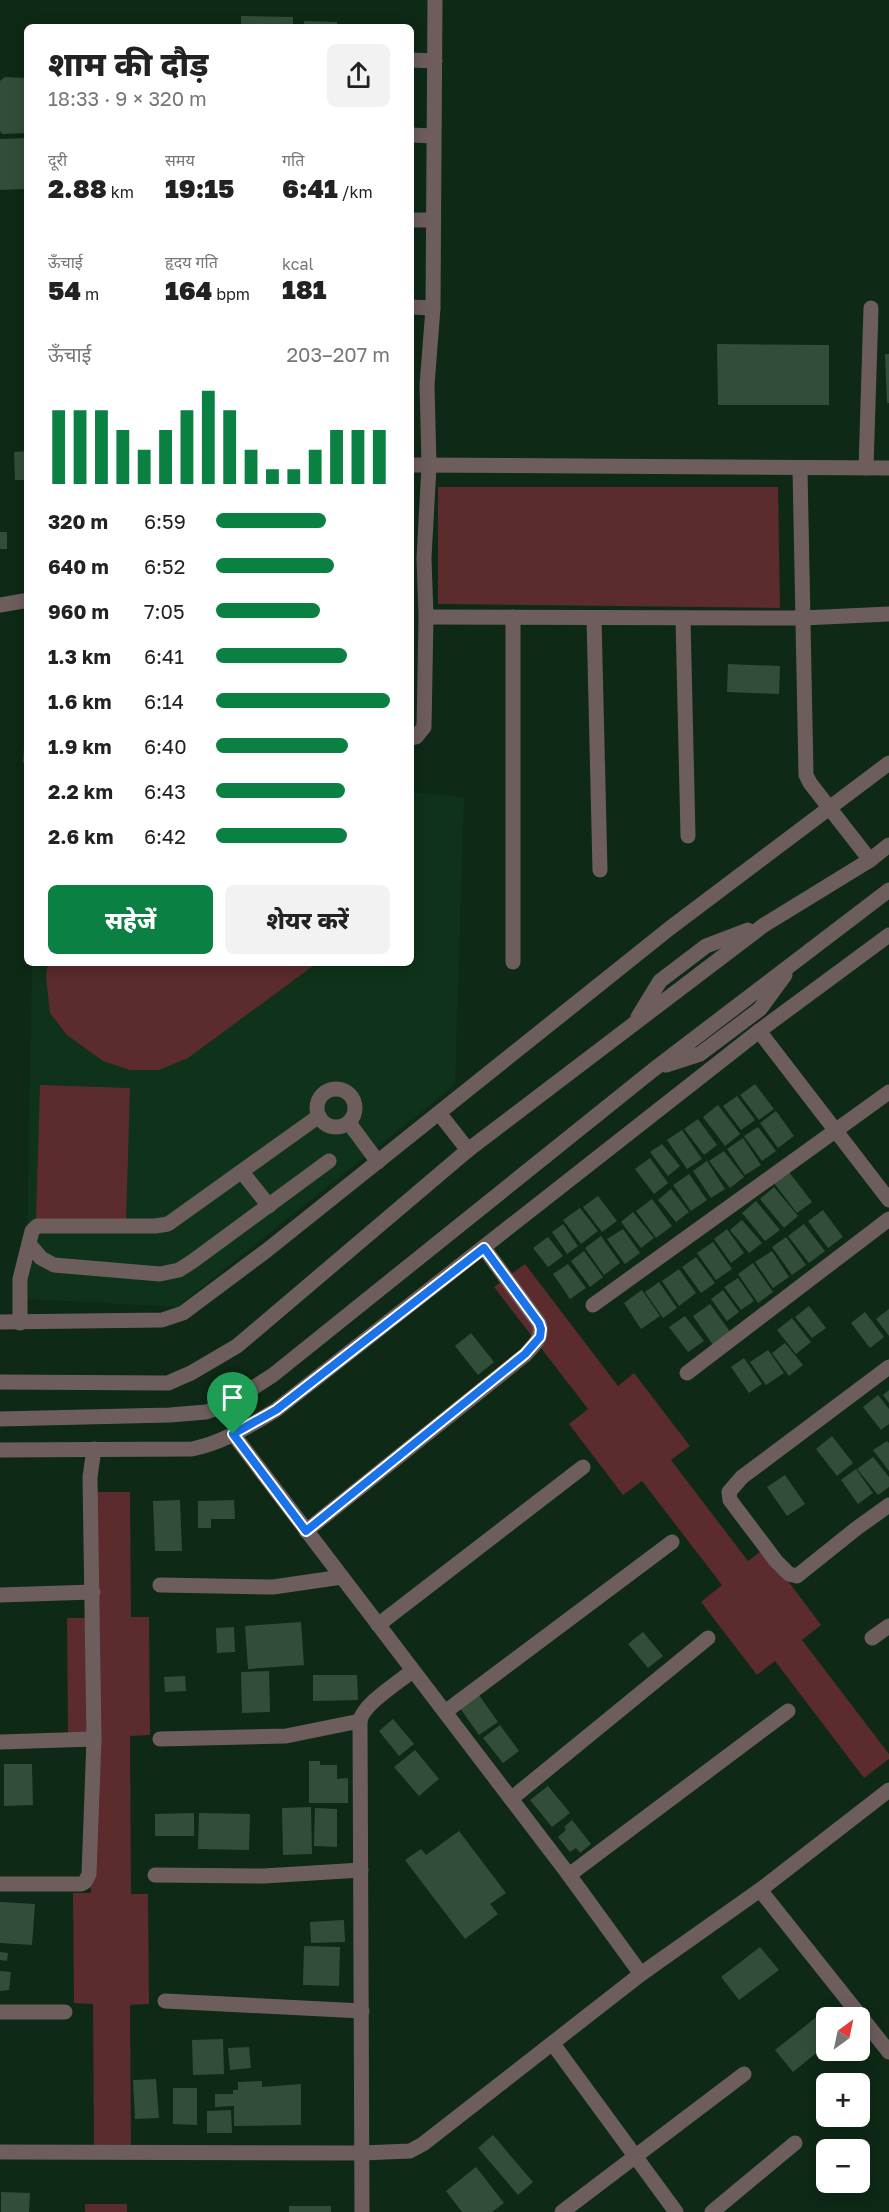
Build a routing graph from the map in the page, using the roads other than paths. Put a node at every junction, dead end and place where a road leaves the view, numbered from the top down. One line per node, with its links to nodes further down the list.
1 (435, 0): 3 (street)
2 (414, 60): 3 (street)
3 (435, 61): 5 (street)
4 (414, 135): 5 (street)
5 (433, 136): 7 (street)
6 (414, 220): 7 (street)
7 (432, 220): 9 (street)
8 (414, 307): 9 (street)
9 (433, 308): 12 (street)
10 (871, 308): 15 (street)
11 (414, 384): 12 (street)
12 (427, 385): 14 (street)
13 (414, 465): 14 (street)
14 (429, 466): 17 (street); 18 (street)
15 (866, 468): 16 (street); 17 (street)
16 (889, 468)
17 (800, 469): 26 (street)
18 (418, 557): 22 (street)
19 (23, 601): 20 (street)
20 (0, 605)
21 (889, 614): 26 (street)
22 (426, 617): 23 (street); 27 (street)
23 (513, 617): 24 (street); 37 (street)
24 (594, 618): 25 (street); 34 (street)
25 (683, 618): 26 (street); 31 (street)
26 (803, 618): 30 (street)
27 (418, 649): 28 (street)
28 (414, 737)
29 (889, 763): 30 (street)
30 (829, 808): 33 (street); 40 (street)
31 (688, 836)
32 (889, 845): 33 (street)
33 (870, 860): 44 (street)
34 (600, 870)
35 (889, 890): 59 (street)
36 (889, 935): 38 (street)
37 (513, 962)
38 (759, 1032): 43 (street); 52 (street)
39 (889, 1092): 43 (street)
40 (439, 1113): 44 (street); 46 (street)
41 (319, 1116): 42 (street); 42 (street); 47 (street)
42 (349, 1123): 46 (street)
43 (834, 1131): 48 (street); 53 (street)
44 (468, 1150): 58 (street)
45 (329, 1161): 49 (street)
46 (378, 1162): 55 (street)
47 (242, 1172): 49 (street); 51 (street)
48 (889, 1200)
49 (269, 1206): 51 (street)
50 (889, 1219): 57 (street)
51 (29, 1244): 55 (street)
52 (484, 1248): 60 (street); 65 (street)
53 (593, 1305)
54 (0, 1322): 55 (street)
55 (20, 1323)
56 (889, 1367): 64 (street)
57 (687, 1373)
58 (0, 1382)
59 (0, 1419)
60 (233, 1434): 61 (street); 65 (street)
61 (94, 1449): 62 (street); 69 (street)
62 (0, 1450)
63 (583, 1467): 71 (street)
64 (889, 1505)
65 (306, 1531): 67 (street)
66 (672, 1542): 77 (street)
67 (342, 1577): 68 (street); 71 (street)
68 (160, 1585)
69 (93, 1592): 70 (street); 80 (street)
70 (0, 1595)
71 (378, 1625): 75 (street)
72 (889, 1626): 74 (street)
73 (708, 1638): 83 (street)
74 (872, 1638)
75 (412, 1671): 77 (street); 78 (street)
76 (788, 1711): 86 (street)
77 (445, 1712): 83 (street)
78 (360, 1721): 79 (street); 84 (street)
79 (160, 1738)
80 (94, 1739): 81 (street); 87 (street)
81 (0, 1742)
82 (889, 1790): 88 (street)
83 (511, 1799): 86 (street)
84 (361, 1870): 85 (street); 91 (street)
85 (155, 1875)
86 (569, 1875): 89 (street)
87 (0, 1884)
88 (760, 1890): 89 (street); 94 (street)
89 (641, 1974): 95 (street)
90 (165, 2001): 91 (street)
91 (362, 2011): 99 (street)
92 (0, 2012): 93 (street)
93 (65, 2012)
94 (886, 2042)
95 (553, 2044): 99 (street); 100 (street)
96 (744, 2074): 100 (street)
97 (795, 2142): 104 (street)
98 (0, 2152): 99 (street)
99 (362, 2153): 101 (street)
100 (637, 2156): 102 (street); 103 (street)
101 (363, 2212)
102 (562, 2212)
103 (676, 2212)
104 (712, 2212)

